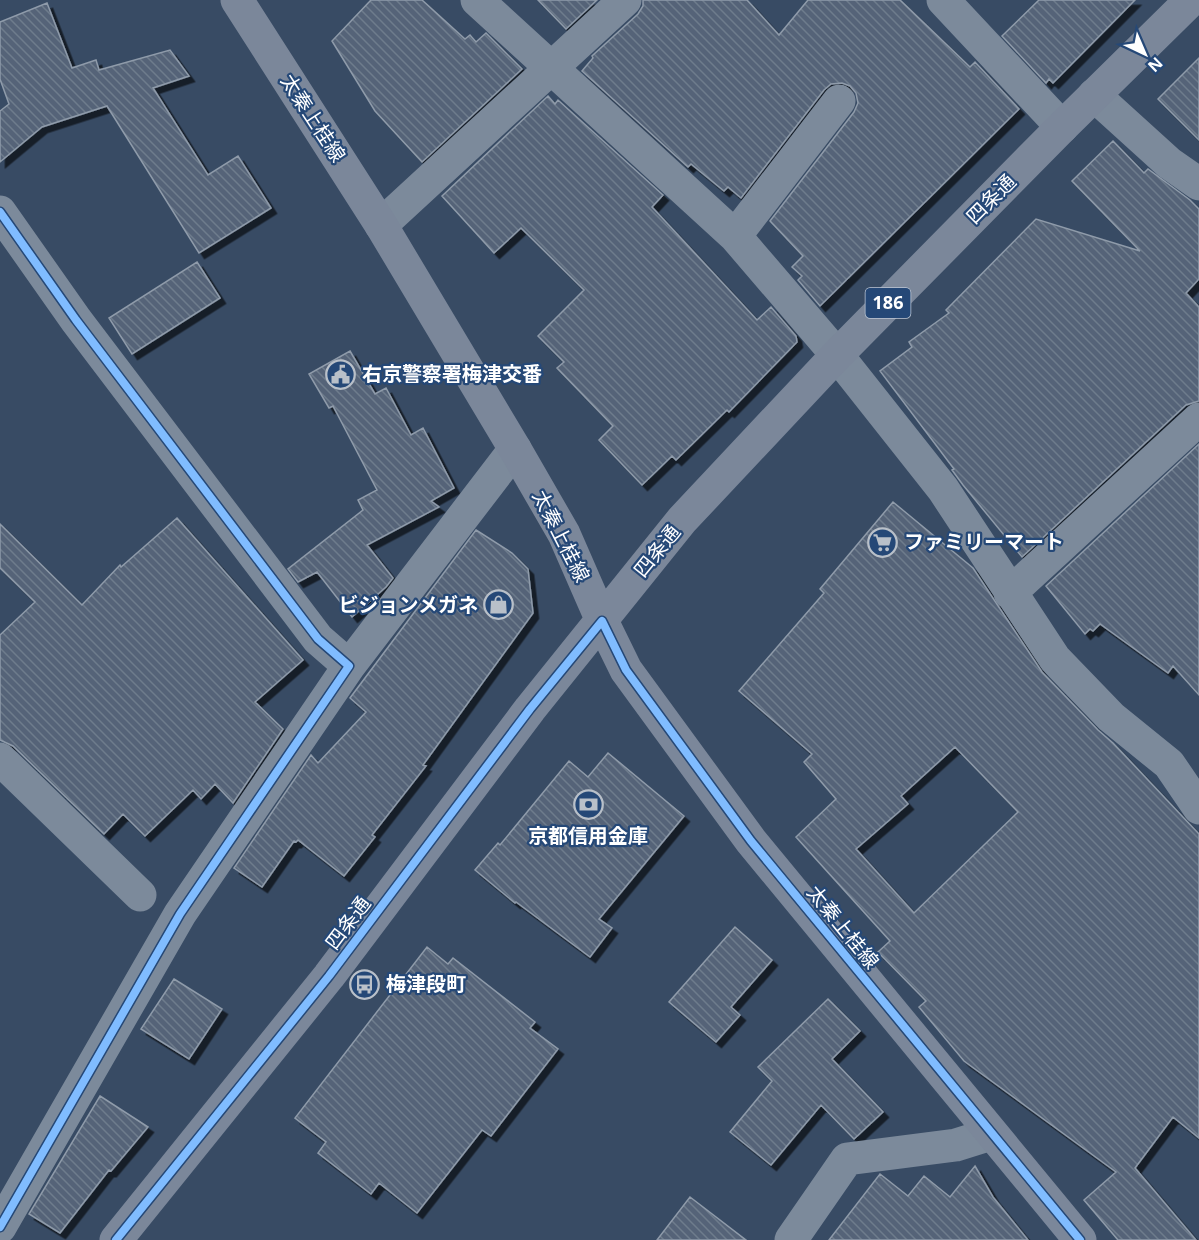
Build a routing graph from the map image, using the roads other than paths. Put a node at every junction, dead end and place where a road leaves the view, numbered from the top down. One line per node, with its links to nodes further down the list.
1 (237, 0): 12 (main road, 太秦上桂線)
2 (477, 0): 6 (street)
3 (625, 0): 6 (street)
4 (944, 0): 9 (street)
5 (1191, 0): 7 (main road, 四条通 / 186)
6 (550, 68): 12 (street); 13 (street)
7 (1094, 95): 9 (main road, 四条通 / 186); 10 (street)
8 (839, 101): 13 (street)
9 (1062, 127): 14 (main road, 四条通 / 186)
10 (1199, 184)
11 (0, 212): 19 (street)
12 (381, 225): 16 (main road, 太秦上桂線)
13 (735, 236): 14 (street)
14 (837, 355): 17 (street); 18 (main road, 四条通 / 186)
15 (1199, 418): 17 (street)
16 (515, 449): 18 (main road, 太秦上桂線); 19 (street)
17 (1010, 593): 21 (street)
18 (602, 621): 23 (main road, 太秦上桂線); 25 (main road, 四条通 / 186)
19 (349, 666): 24 (street)
20 (0, 759): 22 (street)
21 (1199, 808)
22 (140, 895)
23 (991, 1134): 26 (street); 27 (main road, 太秦上桂線)
24 (6, 1229)
25 (116, 1240)
26 (791, 1240)
27 (1080, 1240)

